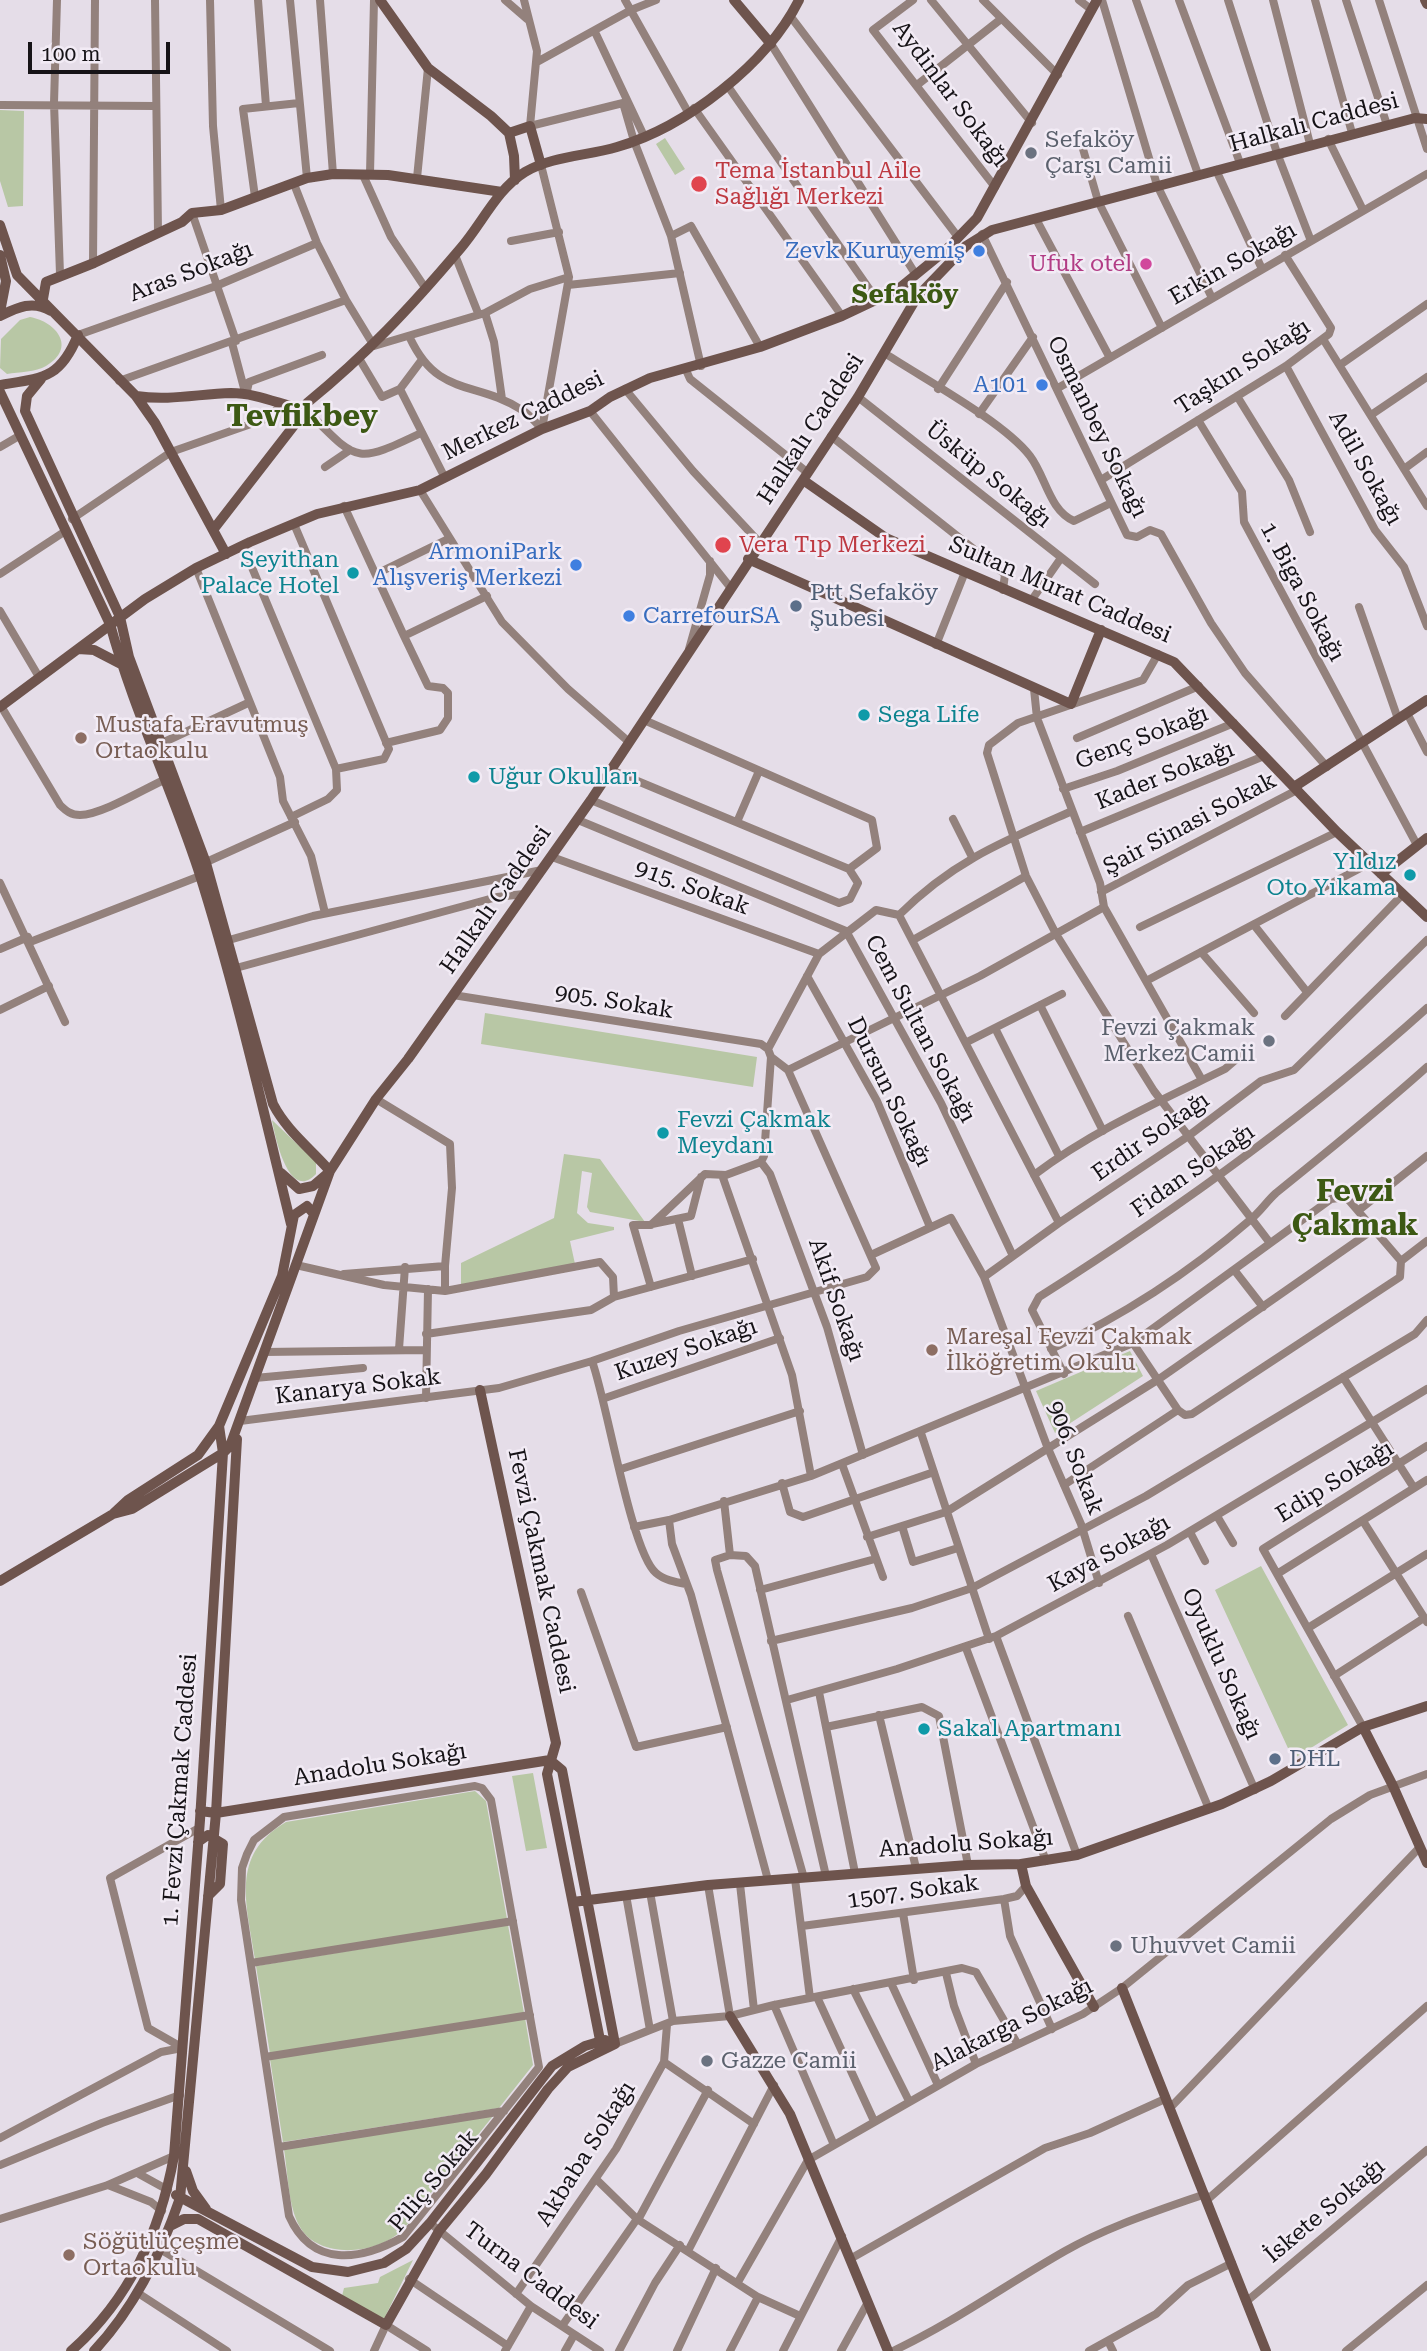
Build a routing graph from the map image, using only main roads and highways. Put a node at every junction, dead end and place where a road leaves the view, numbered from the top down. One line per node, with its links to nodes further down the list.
1 (380, 0): 7 (main road)
2 (734, 0): 5 (main road)
3 (799, 0): 5 (main road)
4 (1097, 4): 11 (main road, Merkez Caddesi)
5 (771, 44): 8 (main road)
6 (1423, 117): 13 (main road, Halkalı Caddesi)
7 (509, 133): 8 (main road); 9 (main road)
8 (541, 165): 9 (main road)
9 (515, 180): 10 (main road)
10 (502, 192): 15 (main road); 23 (main road)
11 (980, 214): 13 (main road); 26 (main road, Merkez Caddesi)
12 (0, 225): 15 (main road)
13 (987, 232): 24 (main road, Halkalı Caddesi)
14 (0, 255): 16 (main road)
15 (43, 299): 17 (main road)
16 (0, 314): 17 (main road)
17 (60, 316): 18 (main road)
18 (78, 335): 19 (main road); 22 (main road)
19 (41, 379): 20 (main road); 28 (main road)
20 (0, 385)
21 (0, 392): 28 (main road)
22 (136, 396): 23 (main road); 25 (main road)
23 (306, 410): 25 (main road)
24 (805, 476): 27 (main road, Halkalı Caddesi); 29 (main road, Sultan Murat Caddesi)
25 (213, 530): 26 (main road)
26 (226, 554): 28 (main road, Merkez Caddesi)
27 (748, 559): 29 (main road); 40 (main road, Halkalı Caddesi)
28 (115, 621): 30 (main road, Merkez Caddesi); 31 (main road); 36 (main road)
29 (1101, 630): 34 (main road, Sultan Murat Caddesi)
30 (78, 649): 31 (main road); 33 (main road, Merkez Caddesi)
31 (121, 664): 36 (main road)
32 (1427, 700): 34 (main road)
33 (1, 706)
34 (1296, 789): 37 (main road, Sultan Murat Caddesi)
35 (1427, 838): 37 (main road)
36 (201, 868): 39 (main road); 40 (main road)
37 (1381, 874): 38 (main road, Sultan Murat Caddesi)
38 (1427, 917)
39 (278, 1167): 40 (main road); 42 (main road)
40 (330, 1171): 41 (main road, Halkalı Caddesi)
41 (314, 1214): 42 (main road); 45 (main road, Halkalı Caddesi)
42 (291, 1224): 44 (main road, Halkalı Caddesi)
43 (480, 1390): 53 (main road, Fevzi Çakmak Caddesi)
44 (219, 1426): 46 (main road, 1. Fevzi Çakmak Caddesi); 49 (main road, Halkalı Caddesi)
45 (237, 1433): 46 (main road, Halkalı Caddesi); 55 (main road)
46 (223, 1453): 47 (main road, Halkalı Caddesi); 48 (main road, 1. Fevzi Çakmak Caddesi)
47 (201, 1467): 48 (main road); 49 (main road, Halkalı Caddesi)
48 (222, 1471): 54 (main road, 1. Fevzi Çakmak Caddesi)
49 (113, 1514): 50 (main road, Halkalı Caddesi)
50 (0, 1581)
51 (1427, 1706): 52 (main road, Anadolu Sokağı)
52 (1363, 1727): 58 (main road); 60 (main road, Anadolu Sokağı)
53 (550, 1760): 55 (main road, Anadolu Sokağı); 61 (main road); 62 (main road)
54 (200, 1811): 55 (main road, Anadolu Sokağı); 57 (main road, 1. Fevzi Çakmak Caddesi)
55 (216, 1813): 56 (main road)
56 (214, 1836): 57 (main road); 67 (main road)
57 (198, 1842): 68 (main road, 1. Fevzi Çakmak Caddesi)
58 (1422, 1842): 59 (main road)
59 (1427, 1863)
60 (1021, 1864): 61 (main road, Anadolu Sokağı); 64 (main road)
61 (586, 1900): 62 (main road, Anadolu Sokağı); 66 (main road, Piliç Sokak)
62 (573, 1902): 66 (main road)
63 (1122, 1988): 77 (main road)
64 (1094, 2007)
65 (730, 2016): 76 (main road)
66 (601, 2046): 73 (main road, Piliç Sokak); 73 (main road, Piliç Sokak)
67 (184, 2165): 69 (main road); 71 (main road)
68 (168, 2190): 69 (main road, Piliç Sokak); 70 (main road, 1. Fevzi Çakmak Caddesi)
69 (180, 2199): 70 (main road); 71 (main road, Piliç Sokak); 72 (main road)
70 (162, 2210): 75 (main road, 1. Fevzi Çakmak Caddesi)
71 (209, 2213): 73 (main road, Piliç Sokak)
72 (170, 2226): 73 (main road); 74 (main road)
73 (252, 2242)
74 (93, 2350)
75 (70, 2351)
76 (890, 2351)
77 (1266, 2351)

